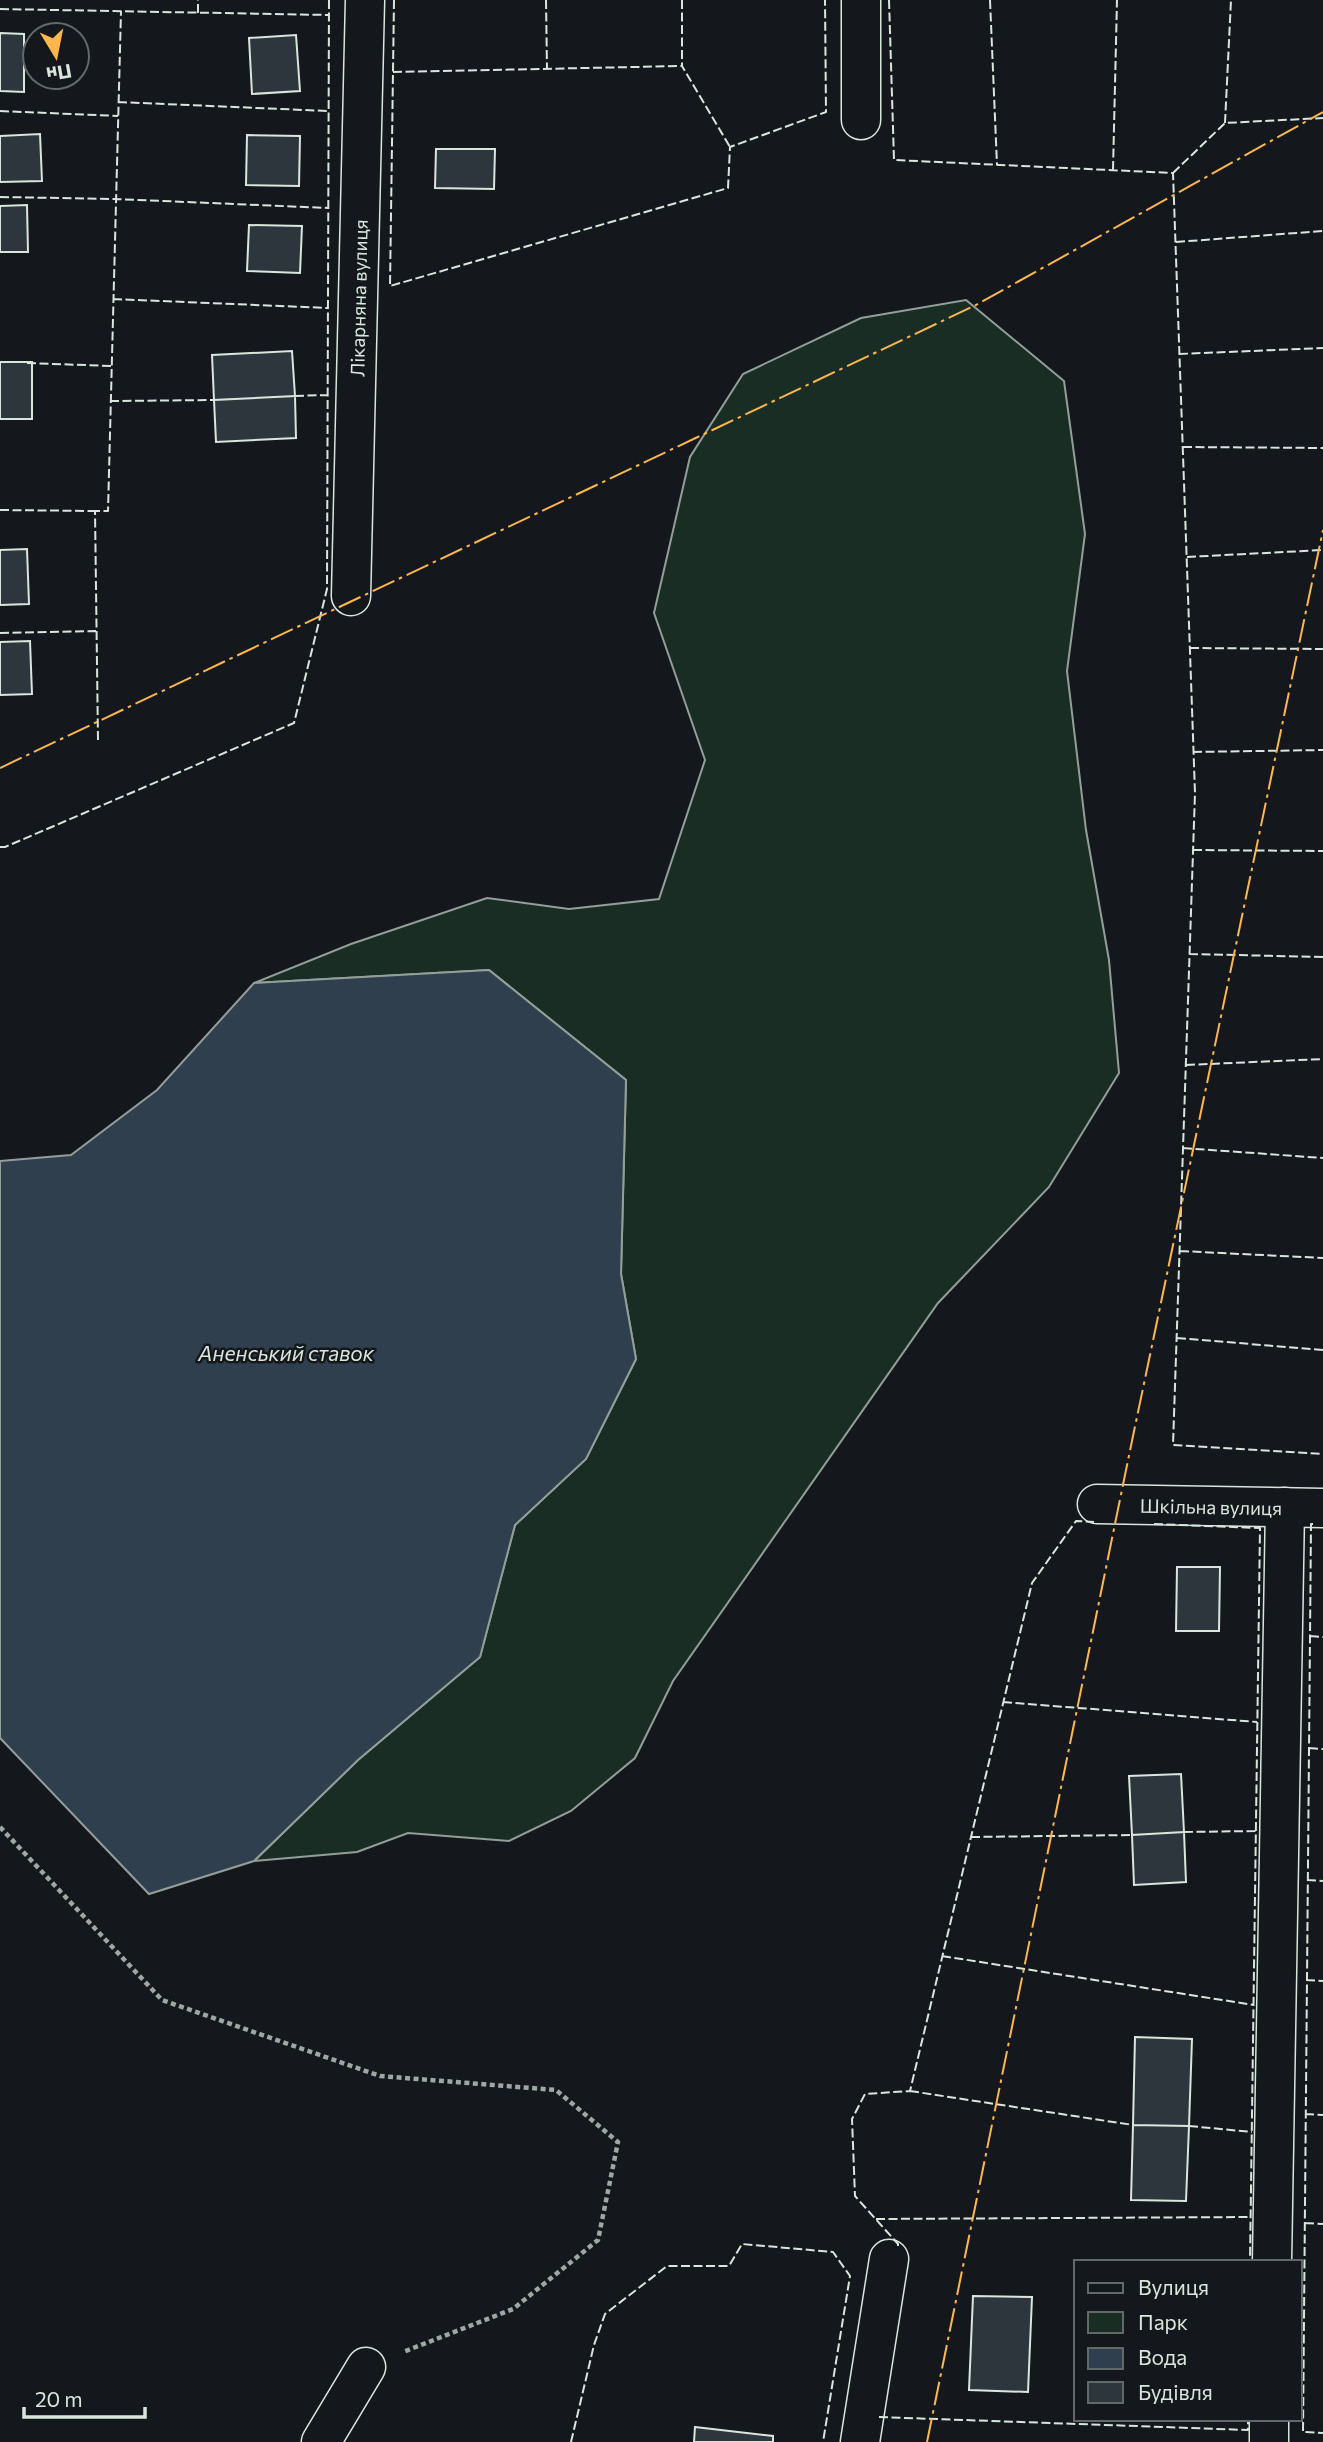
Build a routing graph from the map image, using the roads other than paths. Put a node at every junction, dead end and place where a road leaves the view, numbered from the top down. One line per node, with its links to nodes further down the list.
1 (365, 0): 4 (street, Лікарняна вулиця)
2 (861, 0): 3 (street)
3 (862, 120)
4 (351, 596)
5 (1097, 1504): 6 (street, Шкільна вулиця)
6 (1284, 1507): 7 (street, Шкільна вулиця); 9 (street)
7 (1323, 1508)
8 (889, 2259): 13 (street)
9 (1272, 2260)
10 (366, 2367): 12 (street)
11 (1269, 2421): 14 (street)
12 (321, 2442)
13 (860, 2442)
14 (1269, 2442)

